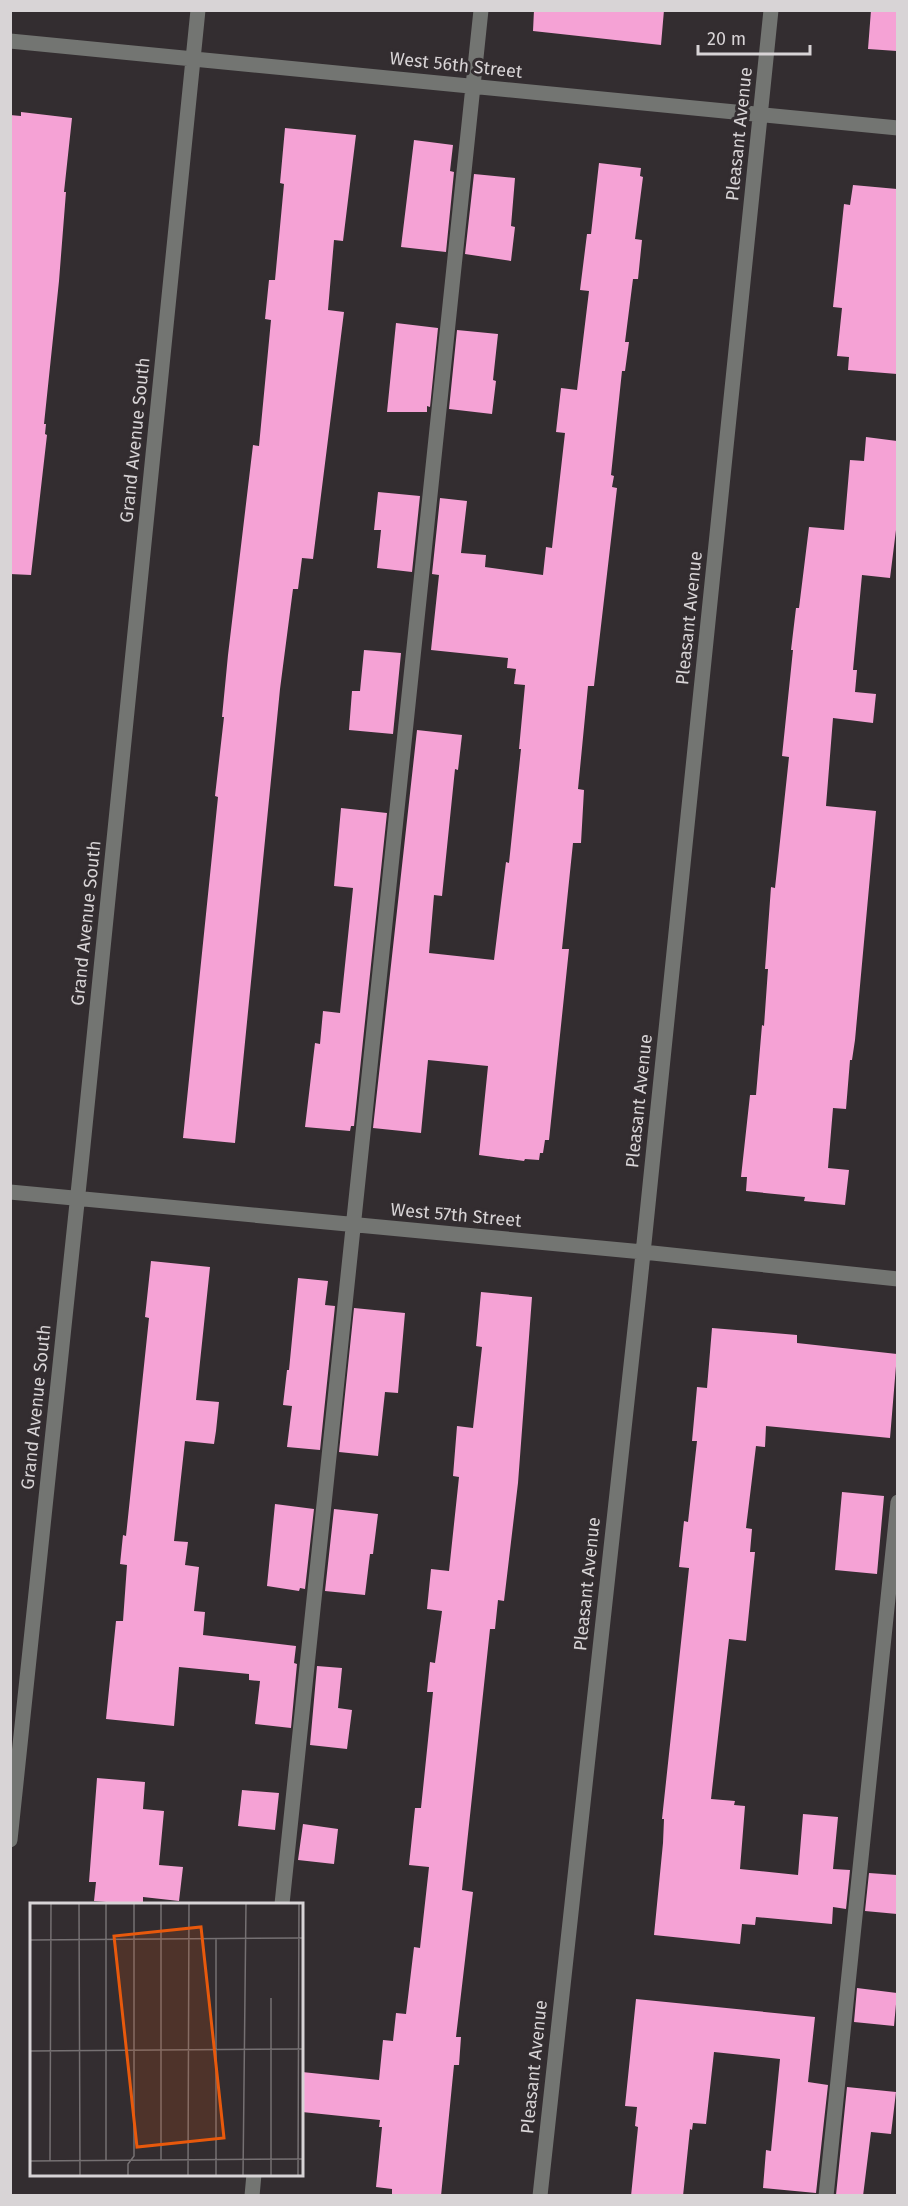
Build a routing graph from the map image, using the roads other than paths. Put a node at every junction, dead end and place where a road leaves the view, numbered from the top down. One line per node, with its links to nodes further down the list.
1 (198, 10): 5 (street, Grand Avenue South)
2 (481, 10): 6 (street)
3 (771, 10): 7 (street, Pleasant Avenue)
4 (10, 41): 5 (street, West 56th Street)
5 (193, 58): 6 (street, West 56th Street); 10 (street, Grand Avenue South)
6 (473, 87): 7 (street, West 56th Street); 11 (street)
7 (760, 113): 8 (street, West 56th Street); 12 (street, Pleasant Avenue)
8 (897, 128)
9 (10, 1192): 10 (street, West 57th Street)
10 (78, 1200): 11 (street, West 57th Street); 15 (street, Grand Avenue South)
11 (354, 1225): 12 (street, West 57th Street); 16 (street)
12 (644, 1251): 13 (street, West 57th Street); 19 (street, Pleasant Avenue)
13 (897, 1279)
14 (897, 1502): 20 (street)
15 (10, 1840)
16 (282, 1903)
17 (254, 2176): 18 (street)
18 (252, 2196)
19 (540, 2196)
20 (825, 2196)

